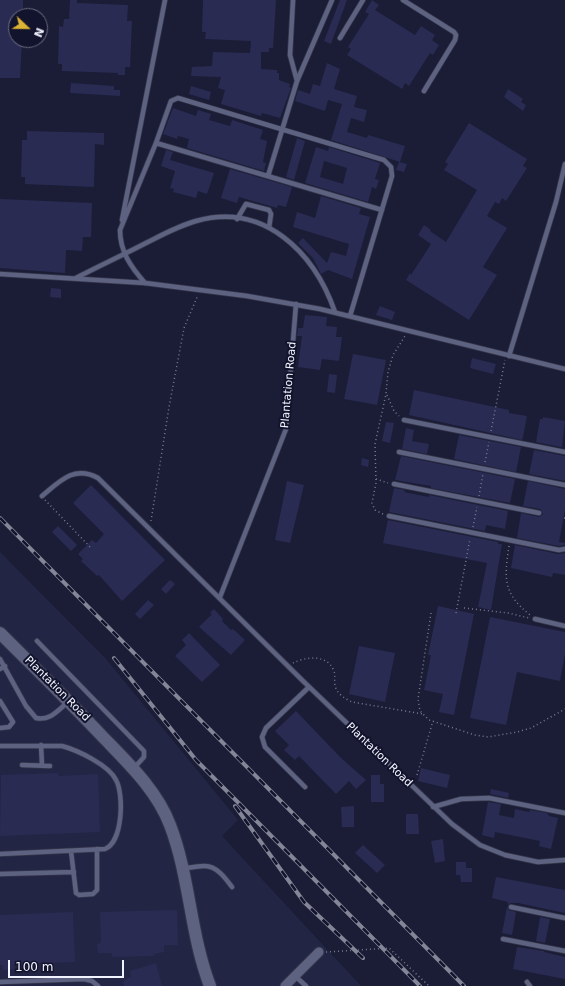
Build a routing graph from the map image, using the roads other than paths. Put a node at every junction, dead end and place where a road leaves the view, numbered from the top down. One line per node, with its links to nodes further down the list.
1 (165, 0): 16 (lane)
2 (293, 0): 7 (lane)
3 (332, 0): 7 (lane)
4 (363, 0): 6 (lane)
5 (403, 0): 8 (lane)
6 (340, 38)
7 (297, 81): 9 (lane)
8 (424, 91)
9 (282, 130): 10 (lane); 12 (lane); 13 (lane)
10 (156, 142): 12 (lane); 16 (lane)
11 (565, 164): 24 (lane)
12 (268, 176): 13 (lane)
13 (382, 210): 23 (lane)
14 (237, 219): 15 (lane); 15 (lane); 17 (lane)
15 (269, 228): 22 (lane)
16 (120, 230): 17 (lane)
17 (124, 254): 19 (lane); 20 (lane)
18 (0, 274): 19 (lane)
19 (76, 278): 20 (lane)
20 (145, 283): 21 (lane)
21 (296, 304): 22 (lane); 35 (lane, Plantation Road)
22 (335, 312): 23 (lane)
23 (350, 316): 24 (lane)
24 (508, 355): 25 (lane)
25 (565, 370)
26 (404, 420): 28 (lane)
27 (399, 452): 30 (lane)
28 (565, 452)
29 (394, 484): 32 (lane)
30 (565, 485)
31 (42, 496): 35 (lane, Plantation Road)
32 (539, 513)
33 (388, 516): 34 (lane)
34 (565, 549)
35 (220, 597): 43 (lane, Plantation Road)
36 (534, 619): 37 (lane)
37 (565, 626)
38 (0, 632): 44 (street, Plantation Road)
39 (37, 641): 52 (lane)
40 (0, 658): 41 (lane)
41 (5, 666): 42 (lane); 44 (lane)
42 (0, 669)
43 (309, 686): 53 (lane); 54 (lane, Plantation Road)
44 (69, 701): 52 (street, Plantation Road)
45 (0, 702): 46 (lane)
46 (0, 728)
47 (0, 746): 48 (lane)
48 (41, 746): 50 (lane); 56 (lane)
49 (22, 765): 50 (lane)
50 (42, 765): 51 (lane)
51 (50, 766)
52 (133, 769): 60 (street, Plantation Road)
53 (305, 788)
54 (433, 807): 55 (lane); 59 (lane, Plantation Road)
55 (565, 813)
56 (96, 849): 57 (lane); 61 (lane)
57 (71, 851): 58 (lane); 61 (lane)
58 (0, 854)
59 (565, 860)
60 (183, 868): 63 (lane); 72 (street, Plantation Road)
61 (74, 872): 62 (lane)
62 (0, 874)
63 (232, 887)
64 (511, 907): 65 (lane)
65 (565, 918)
66 (503, 939): 67 (lane)
67 (565, 951)
68 (319, 952): 69 (street)
69 (295, 976): 73 (street); 74 (lane)
70 (0, 982): 71 (lane)
71 (98, 986)
72 (210, 986)
73 (285, 986)
74 (306, 986)

